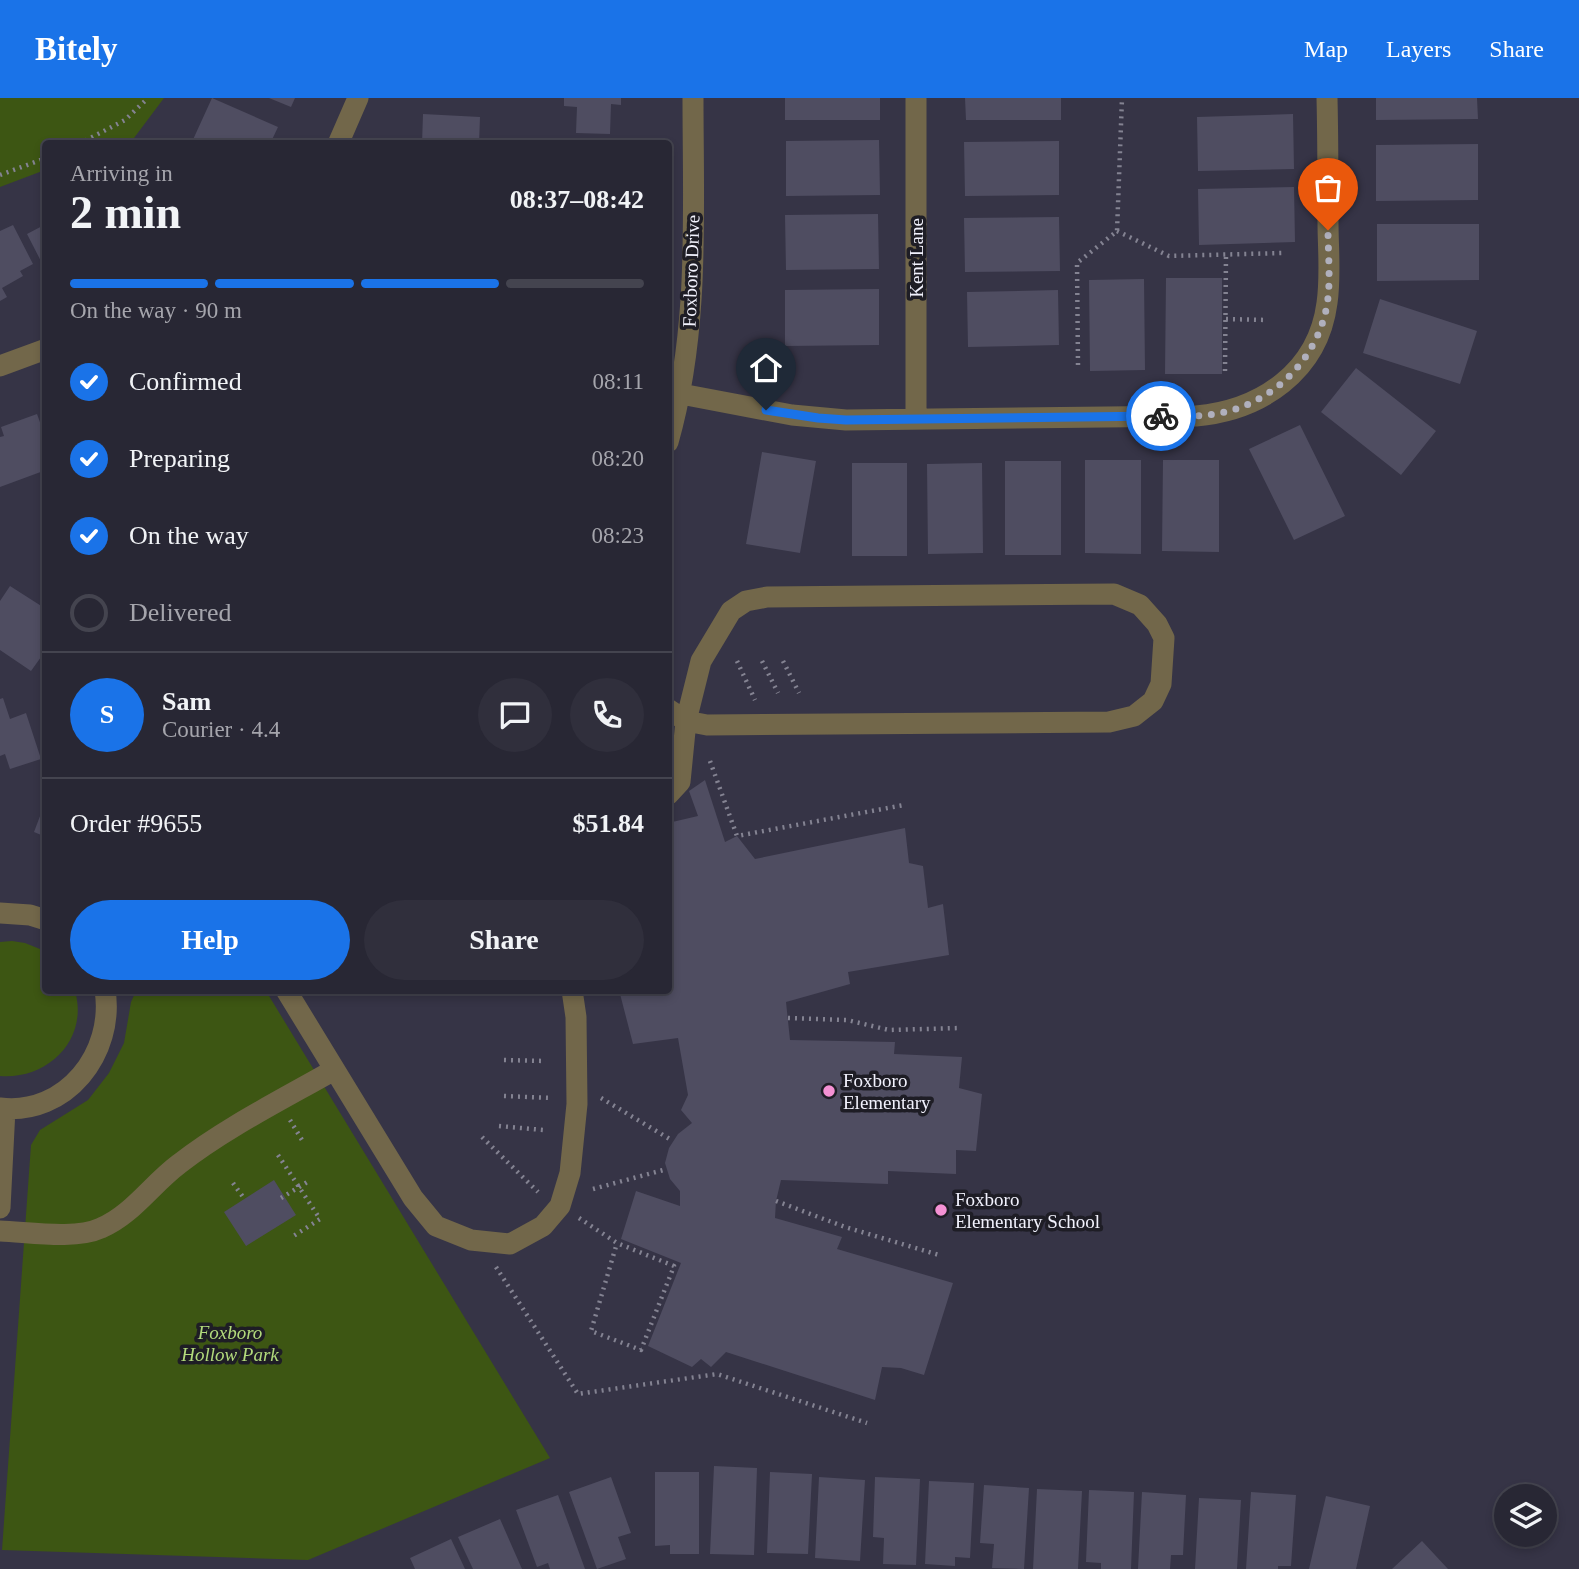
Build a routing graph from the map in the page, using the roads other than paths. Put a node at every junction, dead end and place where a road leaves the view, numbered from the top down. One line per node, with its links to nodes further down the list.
1 (358, 98): 5 (street)
2 (693, 98): 8 (street, Foxboro Drive)
3 (916, 98): 9 (street, Kent Lane)
4 (1327, 98): 9 (street)
5 (340, 140)
6 (42, 350): 7 (street)
7 (0, 366)
8 (681, 394): 9 (street); 10 (street, Foxboro Drive)
9 (916, 418)
10 (672, 427)
11 (677, 715): 11 (street); 12 (street)
12 (672, 791)
13 (0, 913): 14 (street)
14 (42, 919)
15 (105, 994): 19 (street)
16 (288, 994): 18 (street)
17 (573, 994): 18 (street)
18 (334, 1070): 21 (street)
19 (2, 1108): 20 (street)
20 (0, 1208)
21 (0, 1231)

